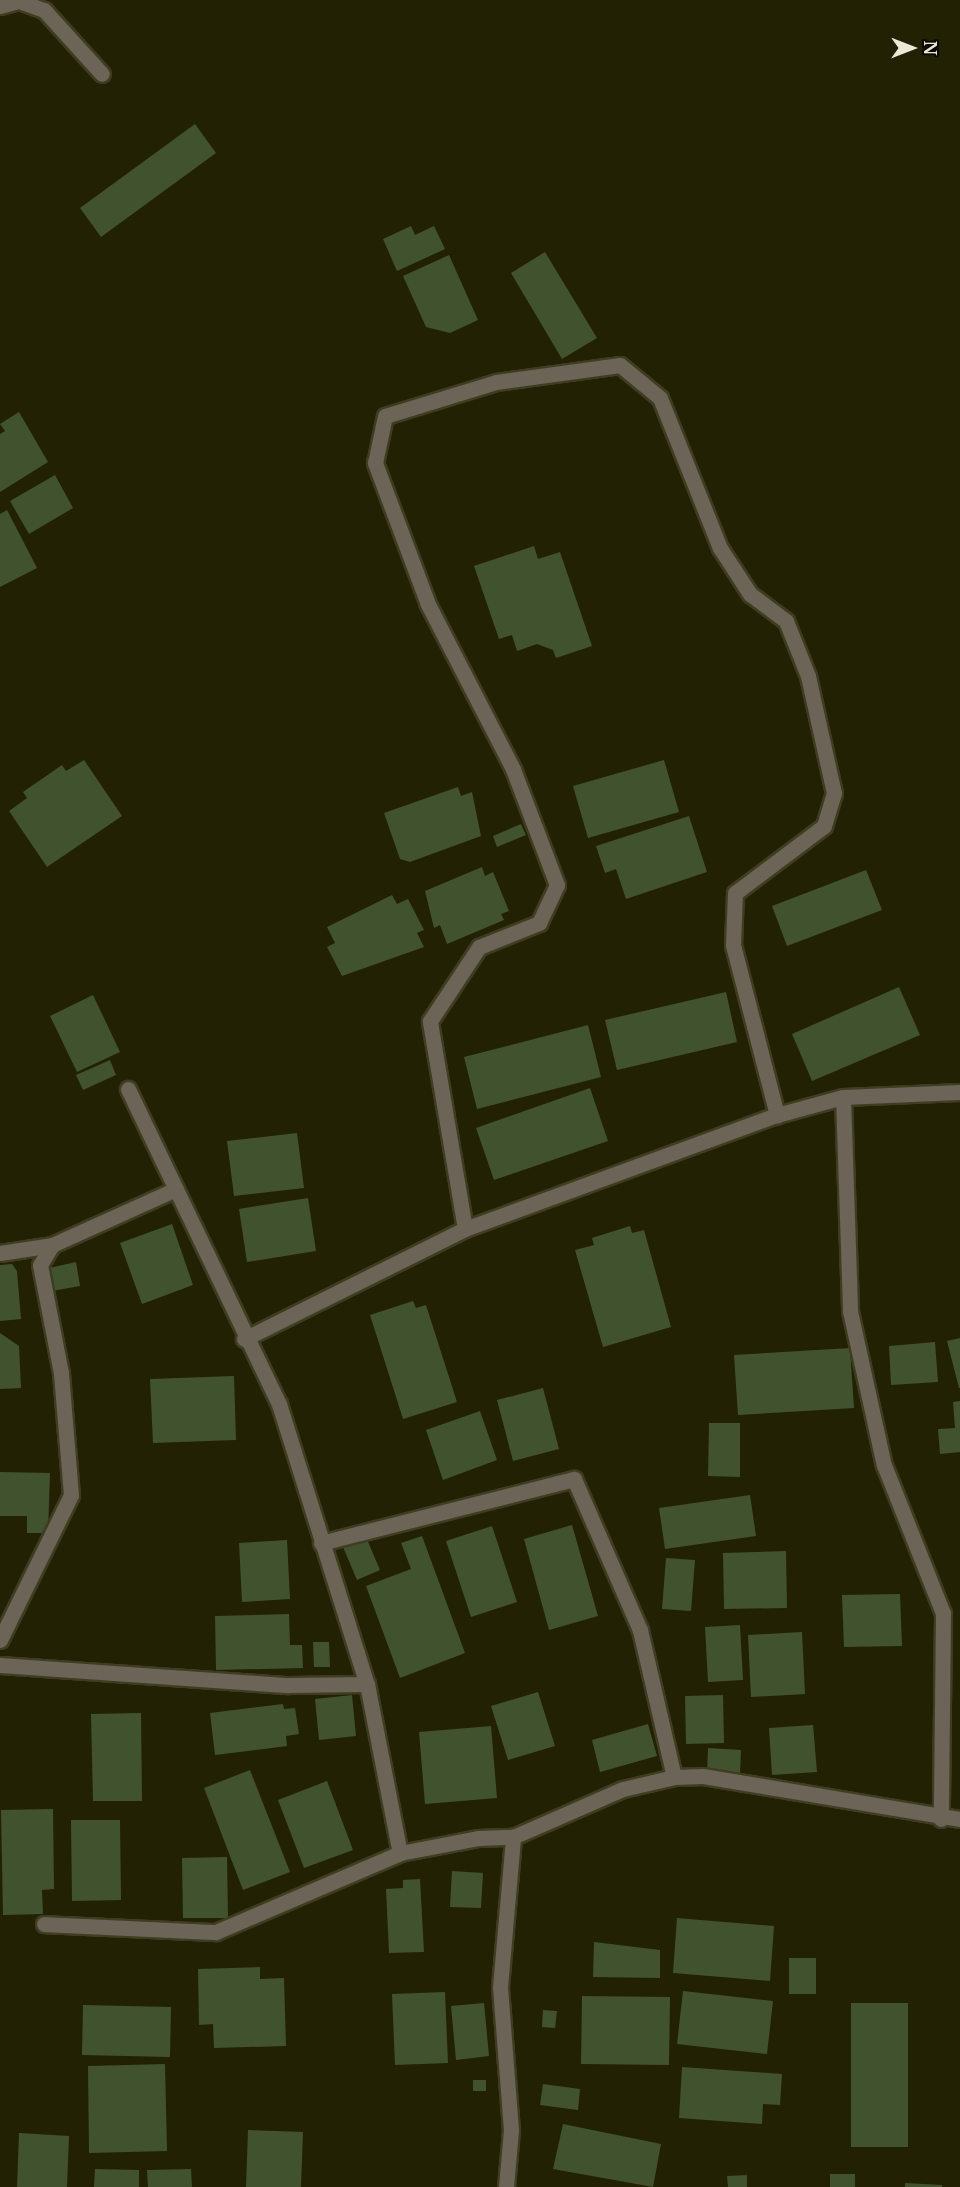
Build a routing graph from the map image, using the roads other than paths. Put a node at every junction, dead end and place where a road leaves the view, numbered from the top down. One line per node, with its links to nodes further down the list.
1 (0, 6): 2 (street)
2 (102, 74)
3 (128, 1089): 7 (street)
4 (960, 1092): 5 (street)
5 (843, 1097): 6 (street); 17 (street)
6 (777, 1115): 8 (street); 8 (street)
7 (176, 1189): 9 (street); 11 (street)
8 (465, 1229): 11 (street)
9 (52, 1245): 10 (street); 13 (street)
10 (0, 1253)
11 (244, 1339): 12 (street)
12 (321, 1543): 15 (street); 16 (street)
13 (0, 1640)
14 (0, 1665): 15 (street)
15 (367, 1684): 20 (street)
16 (674, 1777): 17 (street); 19 (street)
17 (941, 1819): 18 (street)
18 (960, 1819)
19 (513, 1837): 20 (street); 22 (street)
20 (400, 1853): 21 (street)
21 (44, 1924)
22 (506, 2187)

